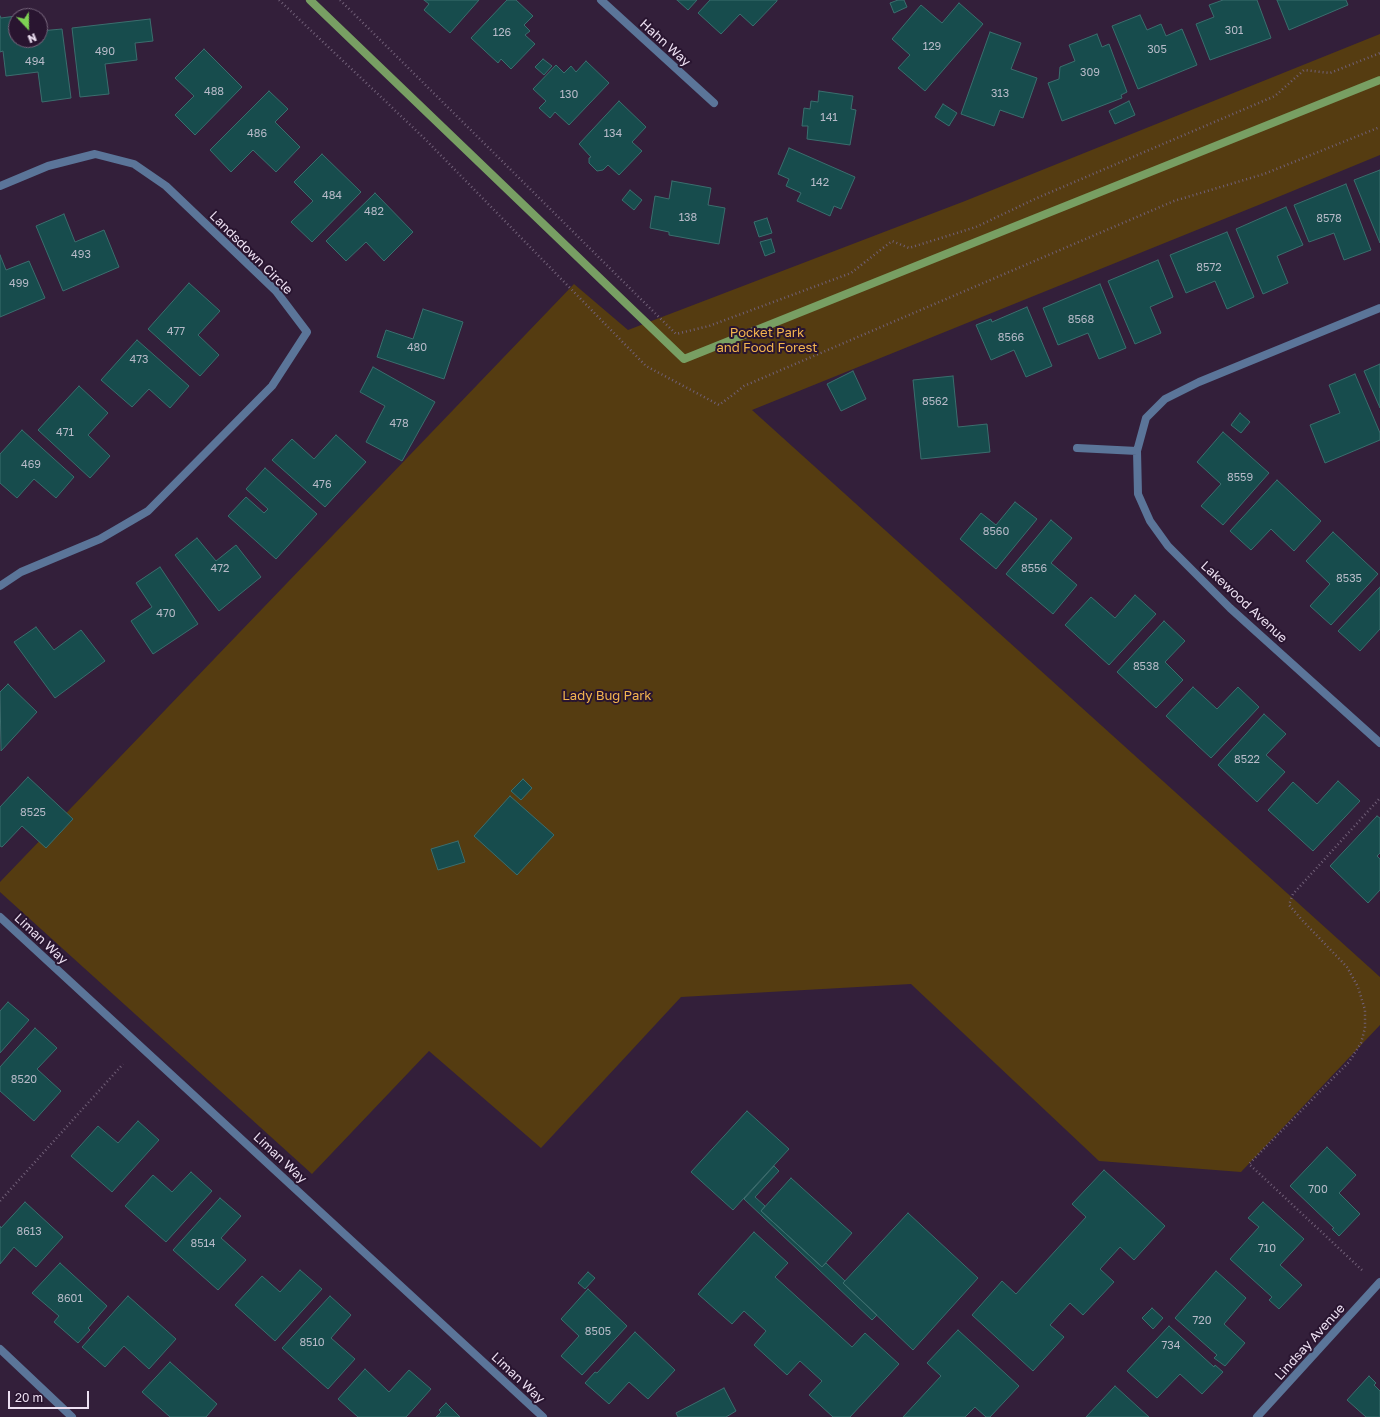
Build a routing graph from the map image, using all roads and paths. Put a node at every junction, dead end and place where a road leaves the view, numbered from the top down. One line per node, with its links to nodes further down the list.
1 (279, 0): 6 (path)
2 (340, 0): 4 (path)
3 (601, 0): 5 (street, Hahn Way)
4 (1380, 53)
5 (714, 103)
6 (1380, 127)
7 (0, 186): 11 (street, Landsdown Circle)
8 (1380, 308): 10 (street, Lakewood Avenue)
9 (1077, 448): 10 (street)
10 (1136, 452): 12 (street, Lakewood Avenue)
11 (0, 586)
12 (1380, 744)
13 (1380, 798): 17 (path)
14 (0, 917): 21 (street, Liman Way)
15 (123, 1064): 16 (path)
16 (0, 1201)
17 (1362, 1270)
18 (1380, 1282): 22 (street, Lindsay Avenue)
19 (0, 1349): 20 (street)
20 (72, 1417)
21 (543, 1417)
22 (1258, 1417)

